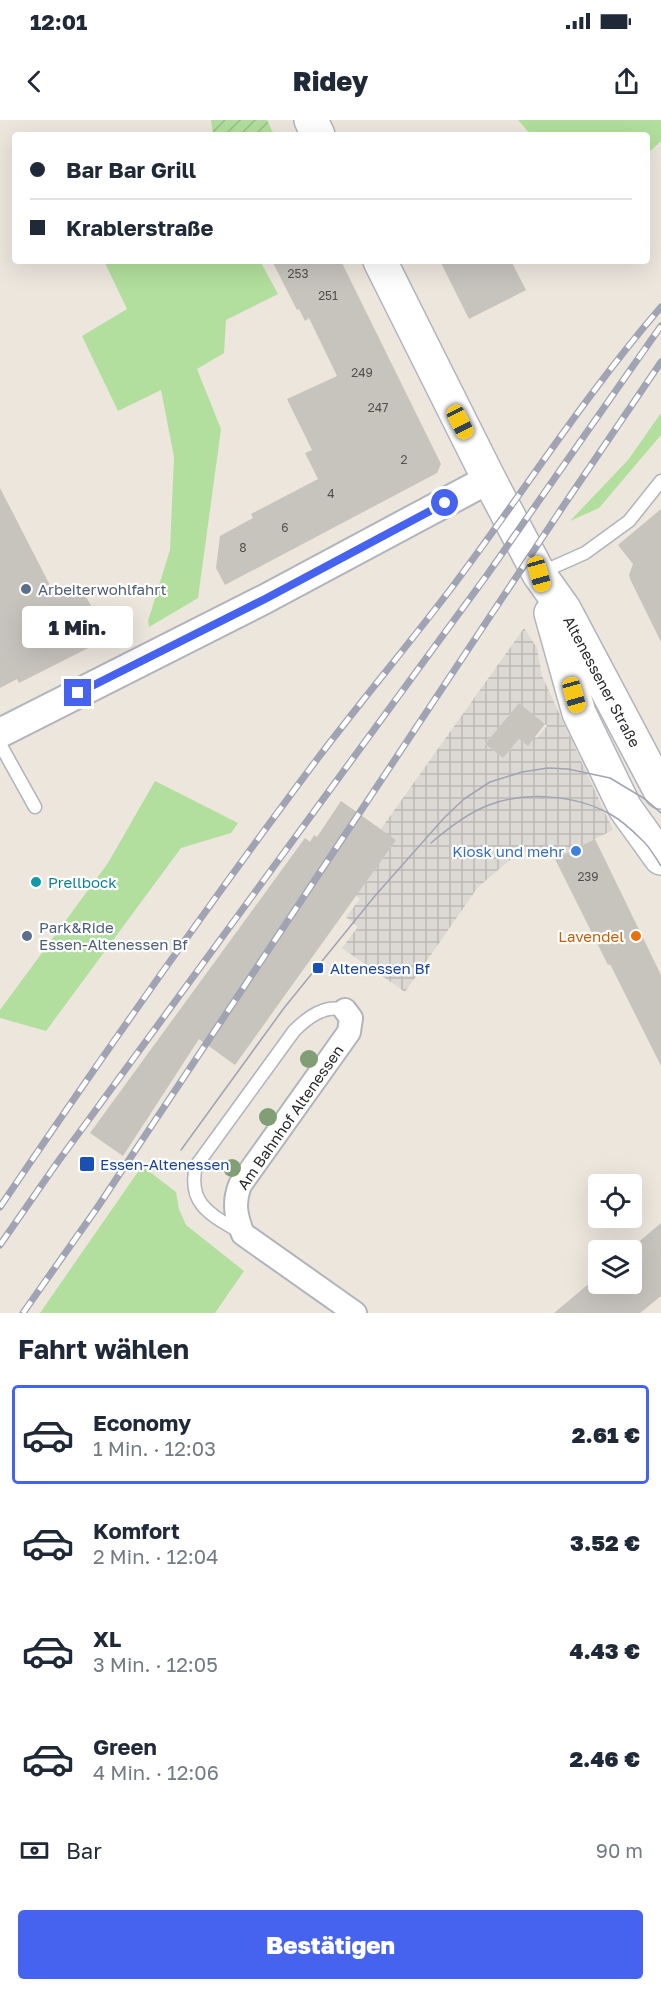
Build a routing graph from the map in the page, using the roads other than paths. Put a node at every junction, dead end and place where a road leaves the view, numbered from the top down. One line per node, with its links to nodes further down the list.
1 (382, 264): 2 (main road, Altenessener Straße)
2 (489, 479): 4 (main road, Altenessener Straße); 5 (street)
3 (661, 481): 4 (lane)
4 (539, 574): 7 (main road, Altenessener Straße); 9 (main road, Altenessener Straße)
5 (0, 733)
6 (0, 744): 8 (lane)
7 (661, 792)
8 (34, 807)
9 (661, 858)
10 (345, 1010): 11 (street, Am Bahnhof Altenessen); 11 (lane)
11 (243, 1234): 12 (street)
12 (355, 1313)

